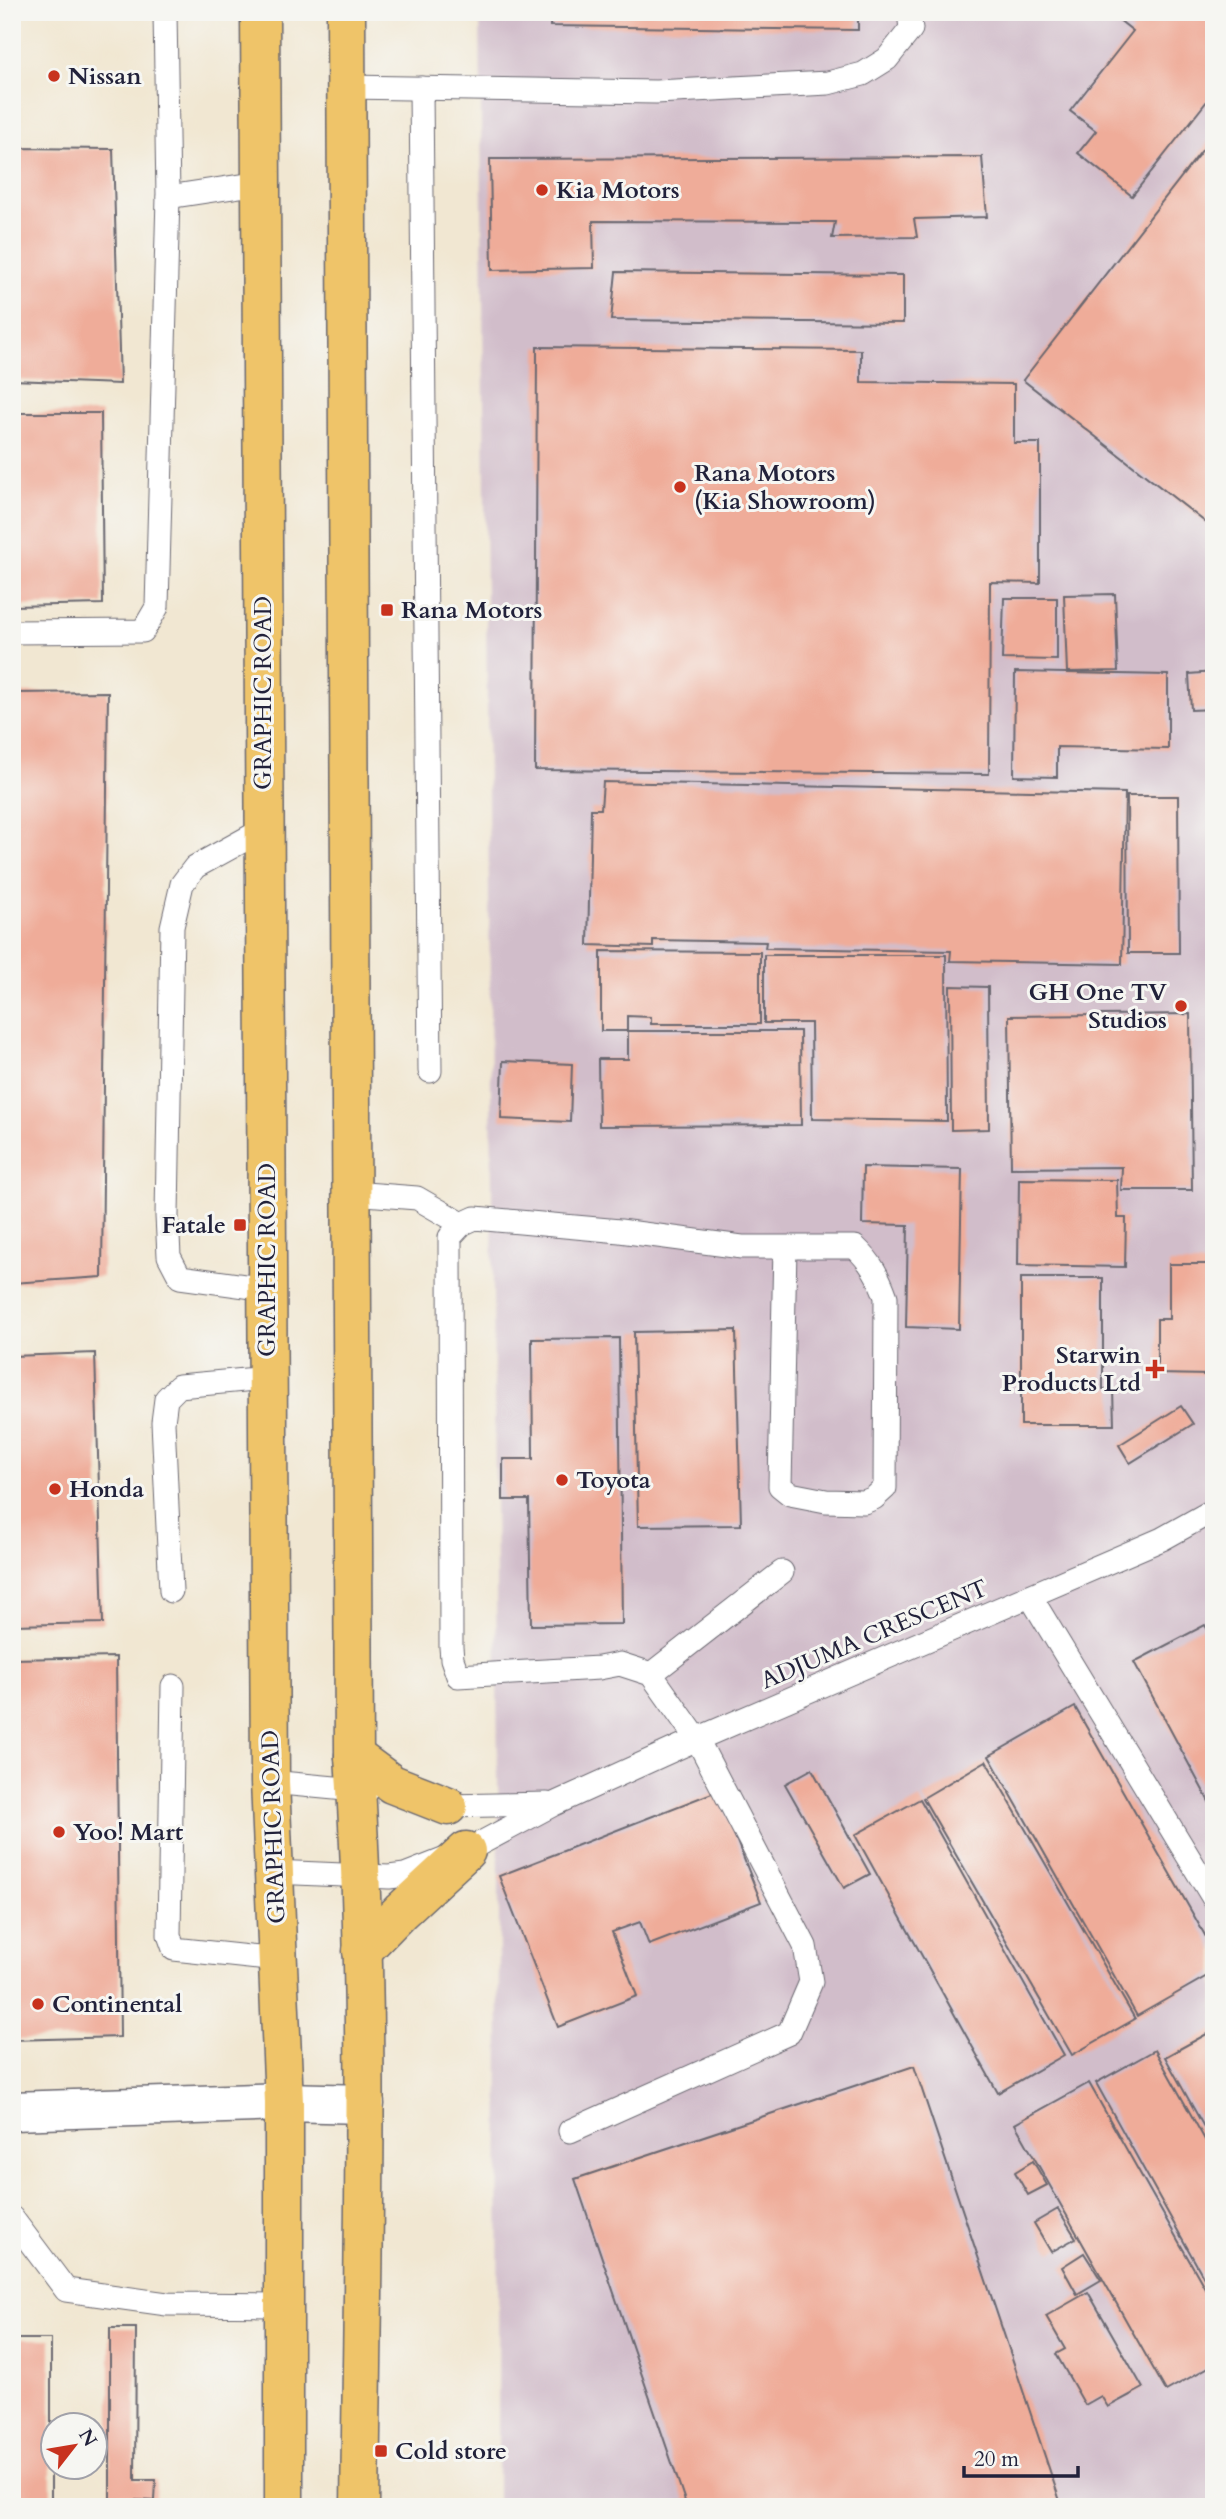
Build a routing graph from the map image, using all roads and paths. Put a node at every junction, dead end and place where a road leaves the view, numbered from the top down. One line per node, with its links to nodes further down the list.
1 (165, 12): 8 (lane)
2 (260, 12): 7 (main road, GRAPHIC ROAD)
3 (346, 12): 5 (main road)
4 (909, 12): 6 (lane)
5 (347, 87): 6 (lane); 12 (main road)
6 (421, 88): 11 (lane)
7 (260, 183): 8 (lane); 10 (main road, GRAPHIC ROAD)
8 (168, 197): 9 (lane)
9 (12, 632)
10 (264, 830): 15 (main road, GRAPHIC ROAD); 15 (lane)
11 (430, 1071)
12 (352, 1193): 13 (lane); 24 (main road)
13 (462, 1224): 14 (lane); 21 (lane)
14 (785, 1247): 14 (lane)
15 (267, 1289): 16 (main road, GRAPHIC ROAD)
16 (267, 1378): 19 (lane); 25 (main road, GRAPHIC ROAD)
17 (1214, 1510): 20 (lane, ADJUMA CRESCENT)
18 (782, 1572): 21 (lane)
19 (171, 1591)
20 (1030, 1596): 23 (lane, ADJUMA CRESCENT); 31 (lane)
21 (651, 1674): 23 (lane)
22 (173, 1686): 33 (lane)
23 (697, 1739): 26 (lane, ADJUMA CRESCENT); 37 (lane)
24 (355, 1773): 25 (lane); 27 (main road); 30 (main road)
25 (270, 1783): 29 (main road, GRAPHIC ROAD)
26 (554, 1804): 27 (lane, ADJUMA CRESCENT); 28 (lane, ADJUMA CRESCENT)
27 (448, 1806)
28 (466, 1851): 30 (lane, ADJUMA CRESCENT); 32 (main road)
29 (273, 1872): 30 (lane, ADJUMA CRESCENT); 33 (main road, GRAPHIC ROAD)
30 (361, 1875): 32 (main road)
31 (1214, 1899)
32 (362, 1951): 35 (main road)
33 (277, 1960): 34 (main road, GRAPHIC ROAD)
34 (284, 2102): 35 (street); 36 (street); 39 (main road, GRAPHIC ROAD)
35 (365, 2104): 41 (main road)
36 (12, 2111)
37 (570, 2131)
38 (12, 2218): 39 (lane)
39 (284, 2305): 40 (main road, GRAPHIC ROAD)
40 (284, 2507)
41 (360, 2507)

